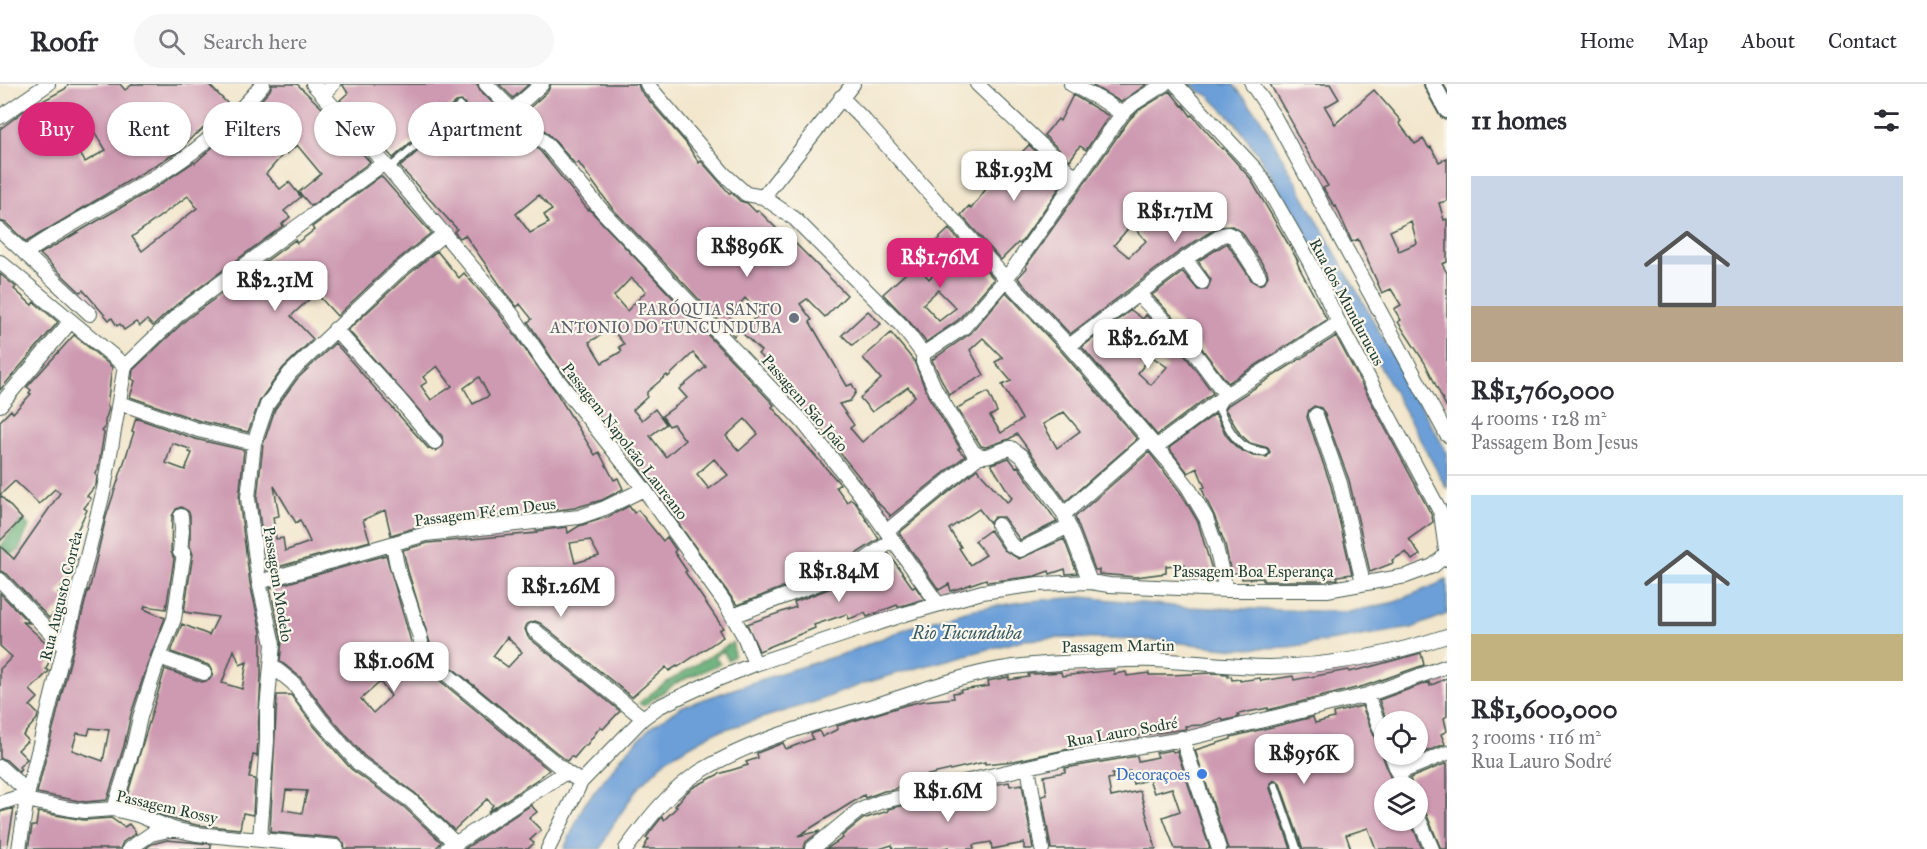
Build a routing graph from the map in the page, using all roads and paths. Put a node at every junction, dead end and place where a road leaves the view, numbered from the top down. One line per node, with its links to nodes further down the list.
1 (48, 84): 21 (street)
2 (263, 84): 29 (street)
3 (313, 84): 15 (street, Passagem Napoleão Laureano)
4 (333, 84): 15 (street)
5 (486, 84): 17 (street, Passagem São João)
6 (542, 84): 18 (street)
7 (647, 84): 26 (street)
8 (853, 84): 16 (street)
9 (977, 84): 25 (street)
10 (1071, 84): 20 (street)
11 (1164, 84): 20 (street)
12 (1176, 84): 38 (street, Rua dos Mundurucus)
13 (1252, 84): 47 (street, Rua dos Mundurucus)
14 (1433, 84): 19 (street)
15 (322, 95): 24 (street, Passagem Napoleão Laureano)
16 (841, 97): 26 (street); 33 (street)
17 (505, 102)
18 (522, 102)
19 (1447, 110)
20 (1122, 114): 25 (street)
21 (0, 117)
22 (544, 142): 57 (street, Passagem São João)
23 (408, 149): 24 (lane)
24 (387, 166): 28 (street, Passagem Napoleão Laureano); 42 (street)
25 (1076, 178): 33 (street)
26 (763, 197): 41 (street)
27 (0, 230): 29 (street)
28 (445, 233): 39 (street, Passagem Modelo); 53 (street, Passagem Napoleão Laureano)
29 (26, 253): 36 (street)
30 (1185, 259): 32 (street); 34 (street); 35 (street)
31 (0, 262): 37 (street)
32 (1259, 276)
33 (1006, 279): 40 (street); 41 (street)
34 (1202, 282)
35 (1138, 294): 40 (street); 43 (street)
36 (90, 314)
37 (71, 321): 42 (street); 45 (street)
38 (1339, 322): 43 (street); 59 (street, Rua dos Mundurucus)
39 (335, 329): 48 (street); 49 (street, Passagem Modelo)
40 (1069, 346): 50 (street)
41 (923, 354): 52 (street)
42 (125, 366): 44 (street, Rua Augusto Corrêa)
43 (1226, 395): 50 (street); 51 (lane)
44 (120, 403): 49 (street); 69 (street, Rua Augusto Corrêa)
45 (0, 405)
46 (1317, 415): 63 (street)
47 (1447, 435)
48 (435, 441)
49 (254, 443): 61 (street, Passagem Modelo)
50 (1153, 444): 55 (street); 64 (street)
51 (1264, 452)
52 (979, 456): 55 (street); 57 (street)
53 (644, 489): 58 (street, Passagem Fé em Deus); 66 (street, Passagem Napoleão Laureano)
54 (181, 516): 70 (street)
55 (1066, 520): 56 (street); 62 (street)
56 (998, 525)
57 (890, 535): 65 (street, Passagem São João); 66 (street)
58 (394, 543): 61 (street, Passagem Fé em Deus); 83 (street)
59 (1447, 556): 63 (street, Passagem Boa Esperança)
60 (0, 580): 69 (street)
61 (260, 582): 72 (street, Passagem Modelo)
62 (1090, 582): 64 (street, Passagem Boa Esperança); 65 (street, Passagem Boa Esperança)
63 (1363, 583): 64 (street, Passagem Boa Esperança)
64 (1226, 590)
65 (938, 604): 71 (street, Passagem Boa Esperança)
66 (733, 616): 71 (street, Passagem Napoleão Laureano)
67 (534, 630): 77 (street)
68 (1447, 636): 99 (street, Passagem Martin)
69 (65, 648): 88 (street, Rua Augusto Corrêa)
70 (159, 657): 74 (street); 90 (street)
71 (755, 664): 77 (street, Passagem Boa Esperança)
72 (271, 665): 93 (street, Passagem Modelo); 94 (street)
73 (1447, 666): 75 (street, Rua Lauro Sodré)
74 (204, 673)
75 (1367, 695): 76 (street); 78 (street, Rua Lauro Sodré)
76 (1374, 713)
77 (643, 718): 86 (street, Passagem Boa Esperança)
78 (1182, 738): 82 (street, Rua Lauro Sodré); 102 (street)
79 (1447, 753): 84 (street)
80 (1395, 765): 84 (street)
81 (0, 767): 88 (street)
82 (1028, 767): 100 (street, Rua Lauro Sodré); 101 (street)
83 (566, 772): 86 (street); 94 (street)
84 (1398, 773): 85 (street)
85 (1400, 777)
86 (582, 782): 98 (street, Passagem Boa Esperança)
87 (1275, 786): 103 (lane)
88 (28, 796): 89 (street); 90 (street, Passagem Rossy); 96 (street, Rua Augusto Corrêa)
89 (0, 803)
90 (114, 809): 91 (street, Passagem Rossy)
91 (173, 829): 93 (street, Passagem Rossy); 97 (street)
92 (1424, 831): 104 (street)
93 (260, 839): 95 (street, Passagem Rossy)
94 (452, 846)
95 (336, 847)
96 (18, 849)
97 (129, 849)
98 (548, 849)
99 (626, 849)
100 (812, 849)
101 (1042, 849)
102 (1219, 849)
103 (1297, 849)
104 (1432, 849)

